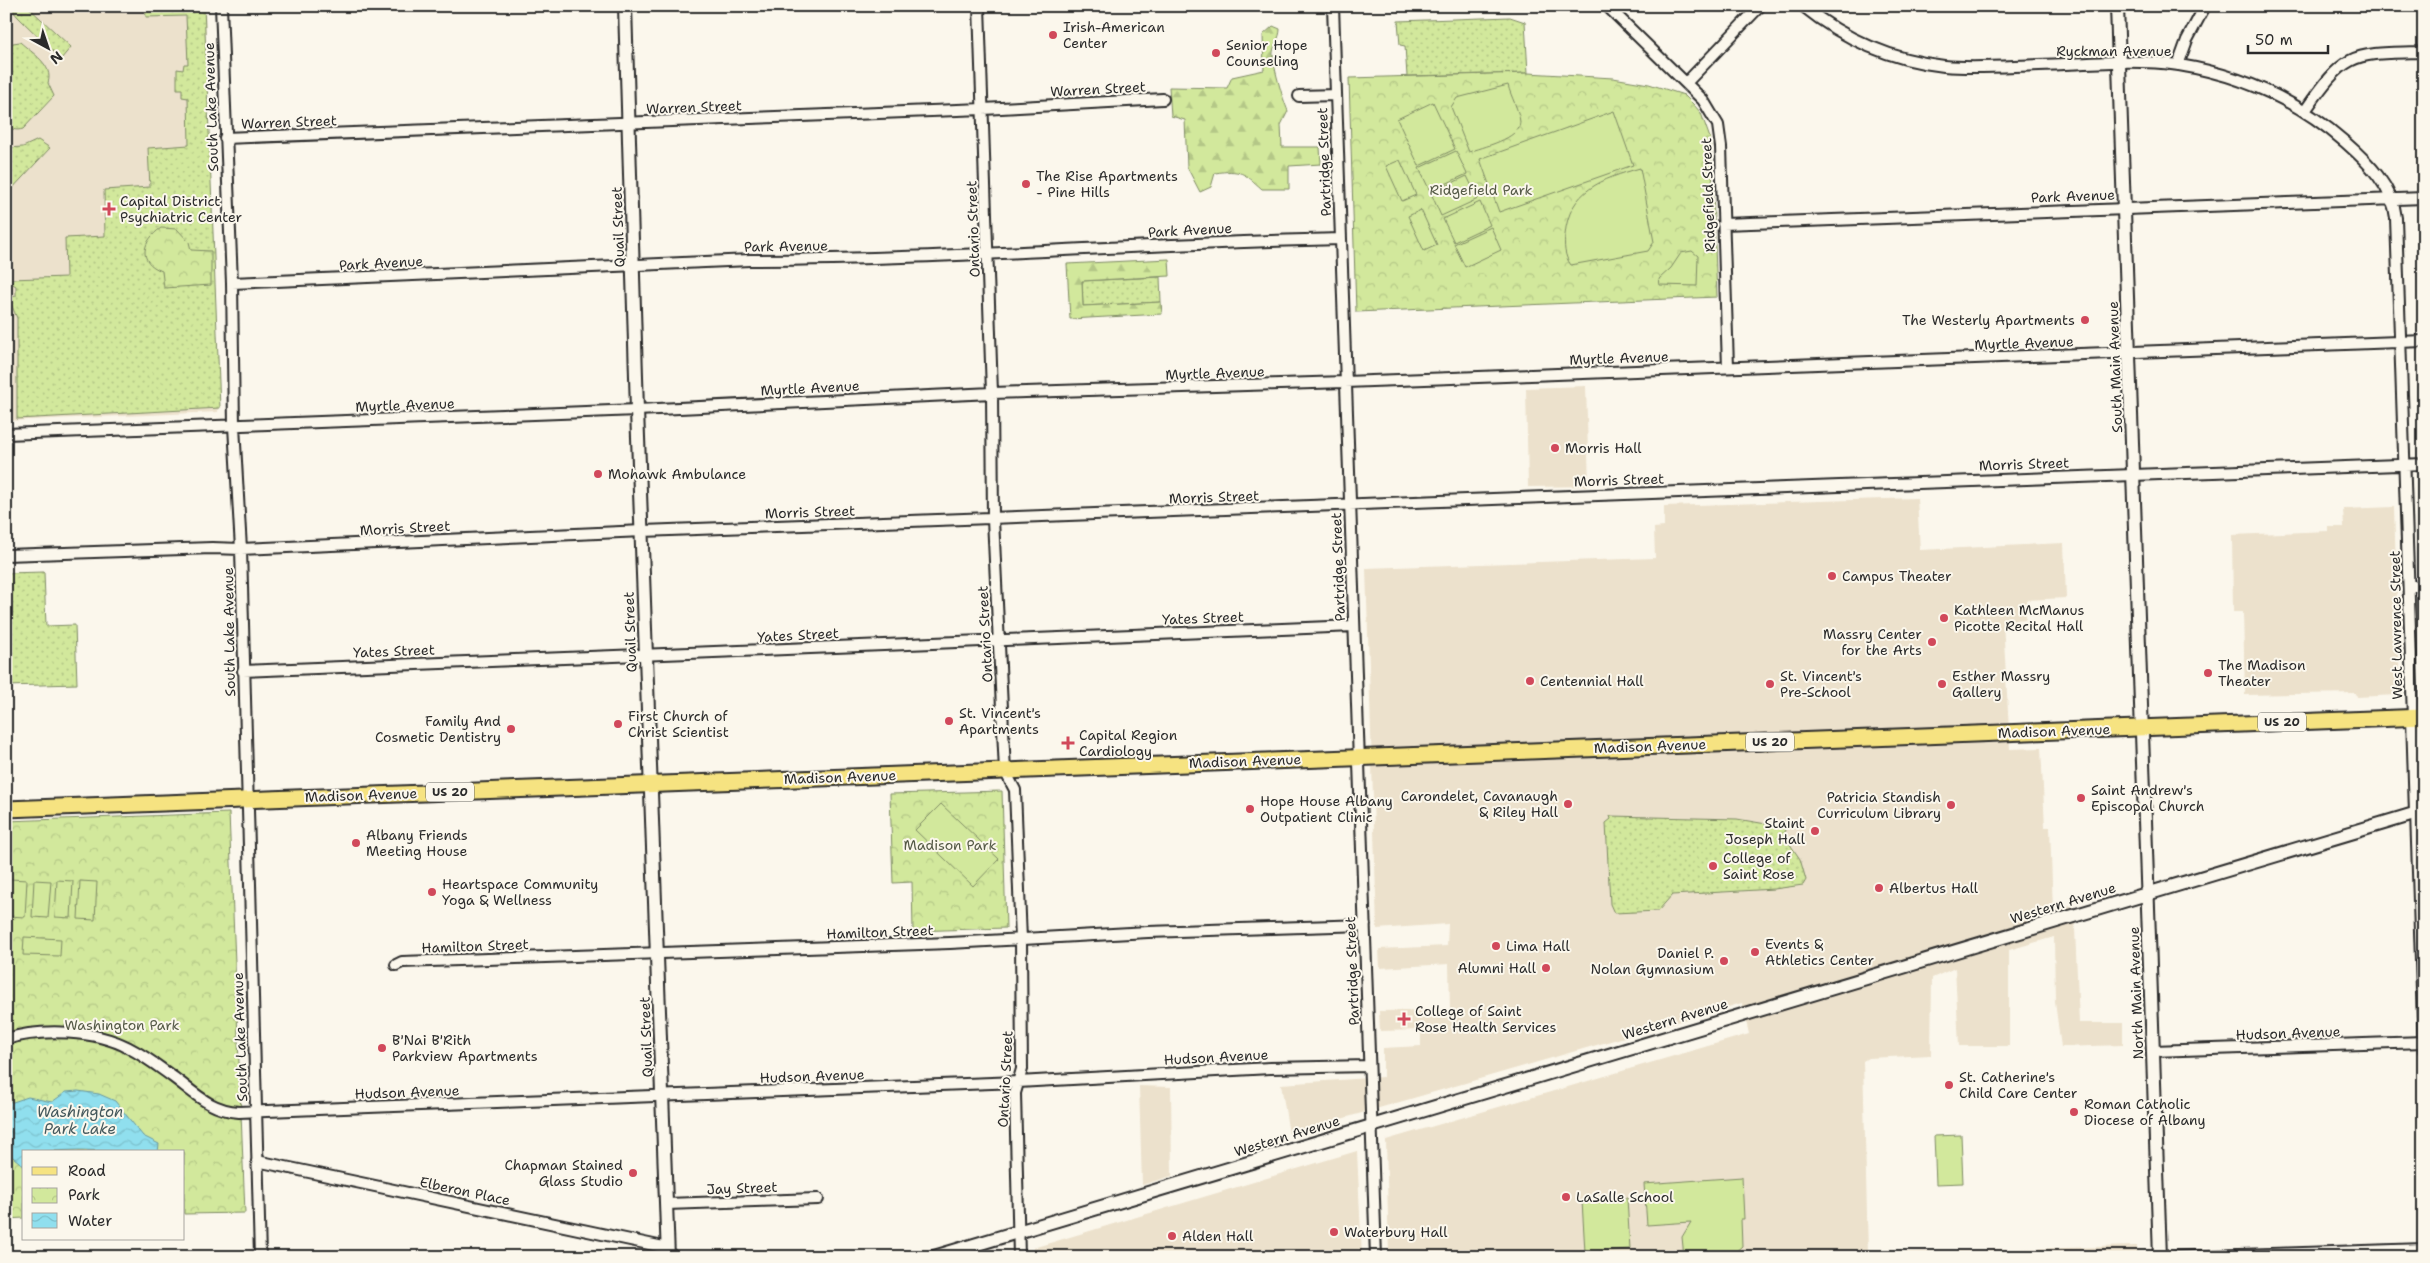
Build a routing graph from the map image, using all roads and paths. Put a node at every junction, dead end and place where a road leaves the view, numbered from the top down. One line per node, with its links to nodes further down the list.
1 (221, 6): 20 (street, South Lake Avenue)
2 (625, 6): 19 (street, Quail Street)
3 (979, 6): 17 (street, Ontario Street)
4 (1333, 6): 14 (street, Partridge Street)
5 (1607, 6): 13 (street, Ridgefield Street)
6 (1760, 6): 13 (street)
7 (1803, 6): 11 (street, Ryckman Avenue)
8 (2117, 6): 11 (street, South Main Avenue)
9 (2205, 6): 12 (street)
10 (2424, 52): 18 (street)
11 (2118, 62): 12 (street, Ryckman Avenue); 23 (street, South Main Avenue)
12 (2178, 65): 18 (street, Ryckman Avenue)
13 (1686, 83): 24 (street, Ridgefield Street)
14 (1336, 95): 15 (street); 25 (street, Partridge Street)
15 (1299, 96)
16 (1163, 99): 17 (street, Warren Street)
17 (983, 109): 19 (street, Warren Street); 26 (street, Ontario Street)
18 (2305, 111): 22 (street, Ryckman Avenue)
19 (629, 123): 20 (street, Warren Street); 27 (street, Quail Street)
20 (226, 138): 28 (street, South Lake Avenue)
21 (2424, 198): 22 (street, Park Avenue)
22 (2393, 199): 23 (street, Park Avenue); 30 (street, West Lawrence Street)
23 (2124, 208): 24 (street, Park Avenue); 31 (street, South Main Avenue)
24 (1724, 224): 32 (street, Ridgefield Street)
25 (1340, 239): 26 (street, Park Avenue); 33 (street, Partridge Street)
26 (987, 252): 27 (street, Park Avenue); 34 (street, Ontario Street)
27 (634, 265): 28 (street, Park Avenue); 35 (street, Quail Street)
28 (232, 283): 36 (street, South Lake Avenue)
29 (2424, 341): 30 (street, Myrtle Avenue)
30 (2400, 342): 31 (street, Myrtle Avenue); 39 (street, West Lawrence Street)
31 (2129, 353): 32 (street, Myrtle Avenue); 40 (street, South Main Avenue)
32 (1728, 367): 33 (street, Myrtle Avenue)
33 (1345, 382): 34 (street, Myrtle Avenue); 41 (street, Partridge Street)
34 (992, 393): 35 (street, Myrtle Avenue); 42 (street, Ontario Street)
35 (637, 410): 36 (street, Myrtle Avenue); 43 (street, Quail Street)
36 (234, 426): 37 (street, Myrtle Avenue); 44 (street, South Lake Avenue)
37 (6, 434)
38 (2424, 464): 39 (street, Morris Street)
39 (2406, 465): 40 (street, Morris Street); 46 (street, West Lawrence Street)
40 (2133, 474): 41 (street, Morris Street); 53 (street, South Main Avenue)
41 (1350, 505): 42 (street, Morris Street); 48 (street, Partridge Street)
42 (993, 520): 43 (street, Morris Street); 49 (street, Ontario Street)
43 (643, 531): 44 (street, Morris Street); 50 (street, Quail Street)
44 (241, 549): 45 (street, Morris Street); 51 (street, South Lake Avenue)
45 (6, 555)
46 (2410, 586): 47 (street); 52 (street, West Lawrence Street)
47 (2424, 586)
48 (1354, 626): 49 (street, Yates Street); 54 (street, Partridge Street)
49 (998, 639): 50 (street, Yates Street); 55 (street, Ontario Street)
50 (646, 656): 51 (street, Yates Street); 56 (street, Quail Street)
51 (244, 671): 57 (street, South Lake Avenue)
52 (2418, 718): 53 (main road, Madison Avenue / US 20); 59 (street, West Lawrence Street)
53 (2143, 727): 54 (main road, Madison Avenue / US 20); 60 (street, North Main Avenue)
54 (1359, 757): 55 (main road, Madison Avenue / US 20); 61 (street, Partridge Street)
55 (1005, 771): 56 (main road, Madison Avenue / US 20); 62 (street, Ontario Street)
56 (652, 784): 57 (main road, Madison Avenue / US 20); 63 (street, Quail Street)
57 (247, 799): 58 (main road, Madison Avenue / US 20); 72 (street, South Lake Avenue)
58 (6, 808)
59 (2420, 812): 60 (street, Western Avenue); 66 (street, West Lawrence Street)
60 (2148, 894): 67 (street, North Main Avenue); 73 (street, Western Avenue)
61 (1365, 924): 62 (street, Hamilton Street); 69 (street, Partridge Street)
62 (1021, 940): 63 (street, Hamilton Street); 70 (street, Ontario Street)
63 (658, 954): 64 (street, Hamilton Street); 71 (street, Quail Street)
64 (396, 965)
65 (6, 1039): 72 (street, Hudson Avenue)
66 (2424, 1042): 67 (street, Hudson Avenue); 68 (street, West Lawrence Street)
67 (2153, 1050): 84 (street, North Main Avenue)
68 (2424, 1050)
69 (1369, 1066): 70 (street, Hudson Avenue); 73 (street, Partridge Street)
70 (1018, 1082): 71 (street, Hudson Avenue); 77 (street, Ontario Street)
71 (662, 1096): 72 (street, Hudson Avenue); 76 (street, Quail Street)
72 (256, 1112): 74 (street, South Lake Avenue)
73 (1370, 1126): 77 (street, Western Avenue); 83 (street, Partridge Street)
74 (257, 1161): 79 (street, Elberon Place); 80 (street, South Lake Avenue)
75 (818, 1199): 76 (street, Jay Street)
76 (666, 1204): 79 (street, Quail Street)
77 (1018, 1231): 81 (street, Western Avenue); 82 (street, Ontario Street)
78 (2424, 1249): 85 (street)
79 (668, 1252)
80 (260, 1257)
81 (934, 1257)
82 (1020, 1257)
83 (1376, 1257)
84 (2160, 1257)
85 (2176, 1257)

